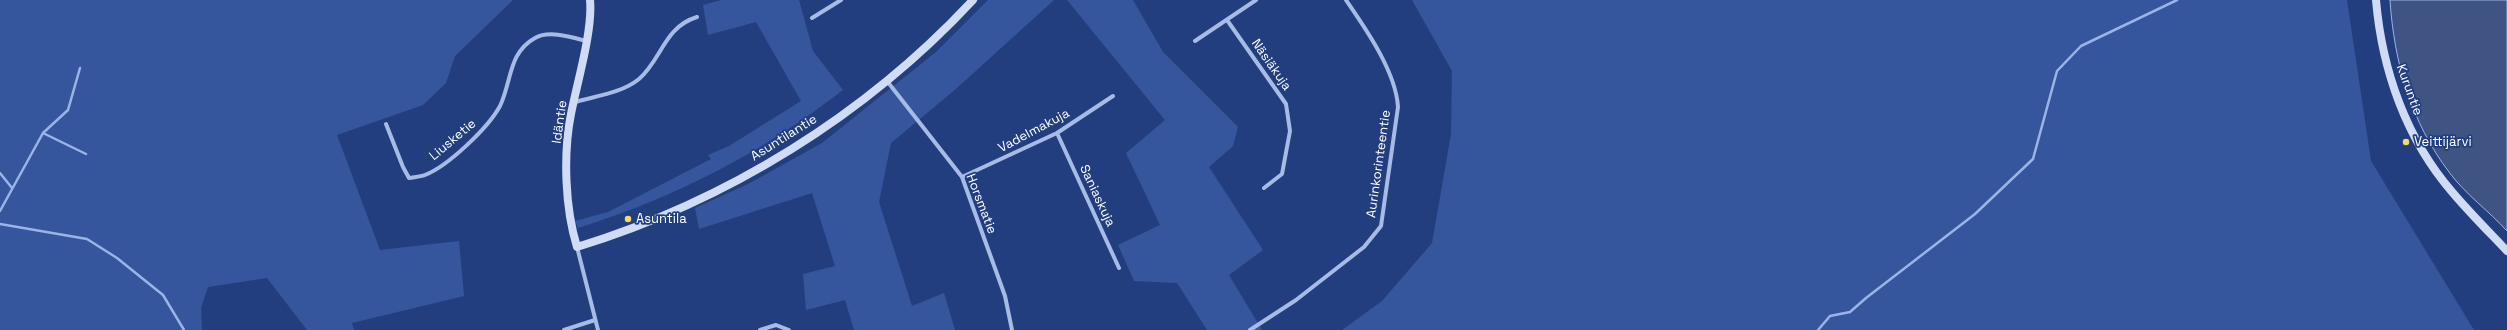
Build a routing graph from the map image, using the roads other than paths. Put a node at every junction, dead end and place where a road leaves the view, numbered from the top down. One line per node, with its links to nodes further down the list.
1 (590, 0): 10 (street, Idäntie)
2 (841, 0): 8 (street)
3 (973, 0): 12 (street, Asuntilantie)
4 (1256, 0): 9 (street)
5 (1346, 0): 28 (street, Aurinkorinteentie)
6 (2376, 0): 20 (street, Kuruntie)
7 (697, 17): 14 (street)
8 (812, 18)
9 (1227, 20): 11 (street); 18 (street, Näsiäkuja)
10 (586, 40): 14 (street, Idäntie); 15 (street, Liusketie)
11 (1195, 41)
12 (887, 81): 17 (street, Horsmatie); 19 (street, Asuntilantie)
13 (1113, 96): 16 (street, Vadelmakuja)
14 (575, 102): 19 (street, Idäntie)
15 (386, 124)
16 (1057, 133): 17 (street, Vadelmakuja); 21 (street, Saniaskuja)
17 (962, 177): 27 (street, Horsmatie)
18 (1264, 188)
19 (577, 247): 22 (street)
20 (2507, 251)
21 (1119, 268)
22 (595, 320): 23 (street); 24 (street)
23 (564, 330)
24 (598, 330)
25 (760, 330): 26 (street)
26 (789, 330)
27 (1012, 330)
28 (1250, 330)

